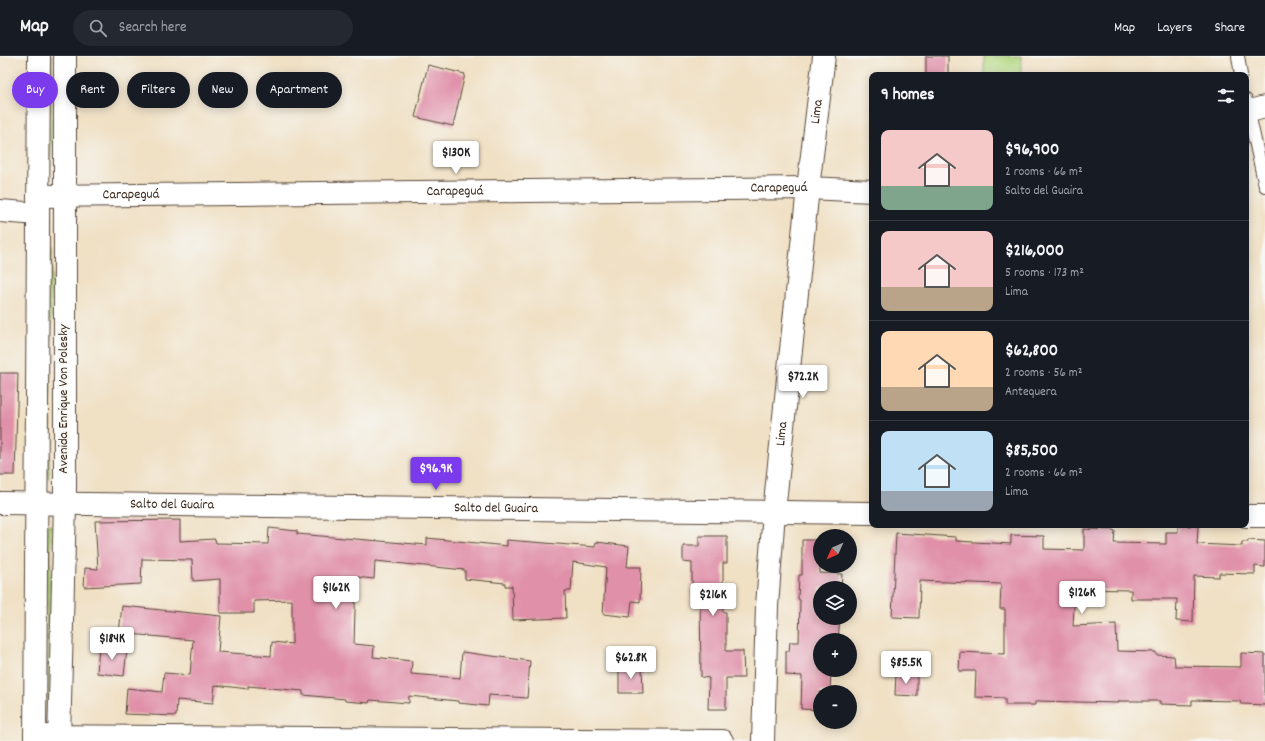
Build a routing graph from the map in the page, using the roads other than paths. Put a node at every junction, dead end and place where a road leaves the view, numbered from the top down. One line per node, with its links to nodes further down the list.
1 (39, 56): 11 (street, Avenida Enrique Von Polesky)
2 (65, 56): 10 (street, Avenida Enrique Von Polesky)
3 (824, 56): 8 (street, Lima)
4 (1238, 56): 5 (lane)
5 (1241, 72)
6 (1251, 108): 7 (lane)
7 (1265, 186)
8 (808, 188): 9 (street, Carapeguá); 10 (street, Carapeguá); 16 (street, Lima)
9 (869, 191)
10 (63, 196): 11 (street, Carapeguá); 14 (street, Avenida Enrique Von Polesky)
11 (38, 205): 12 (street, Carapeguá); 15 (street, Avenida Enrique Von Polesky)
12 (0, 211)
13 (0, 503): 15 (street, Salto del Guaira)
14 (65, 503): 15 (street, Salto del Guaira); 16 (street, Salto del Guaira); 21 (street, Avenida Enrique Von Polesky)
15 (36, 504): 20 (street, Avenida Enrique Von Polesky)
16 (774, 512): 17 (street, Salto del Guaira); 25 (street, Lima)
17 (869, 513)
18 (1249, 516): 19 (street)
19 (1265, 516)
20 (35, 739): 21 (street)
21 (59, 739): 22 (street)
22 (296, 739): 23 (street)
23 (538, 740): 24 (street)
24 (722, 741)
25 (763, 741)

